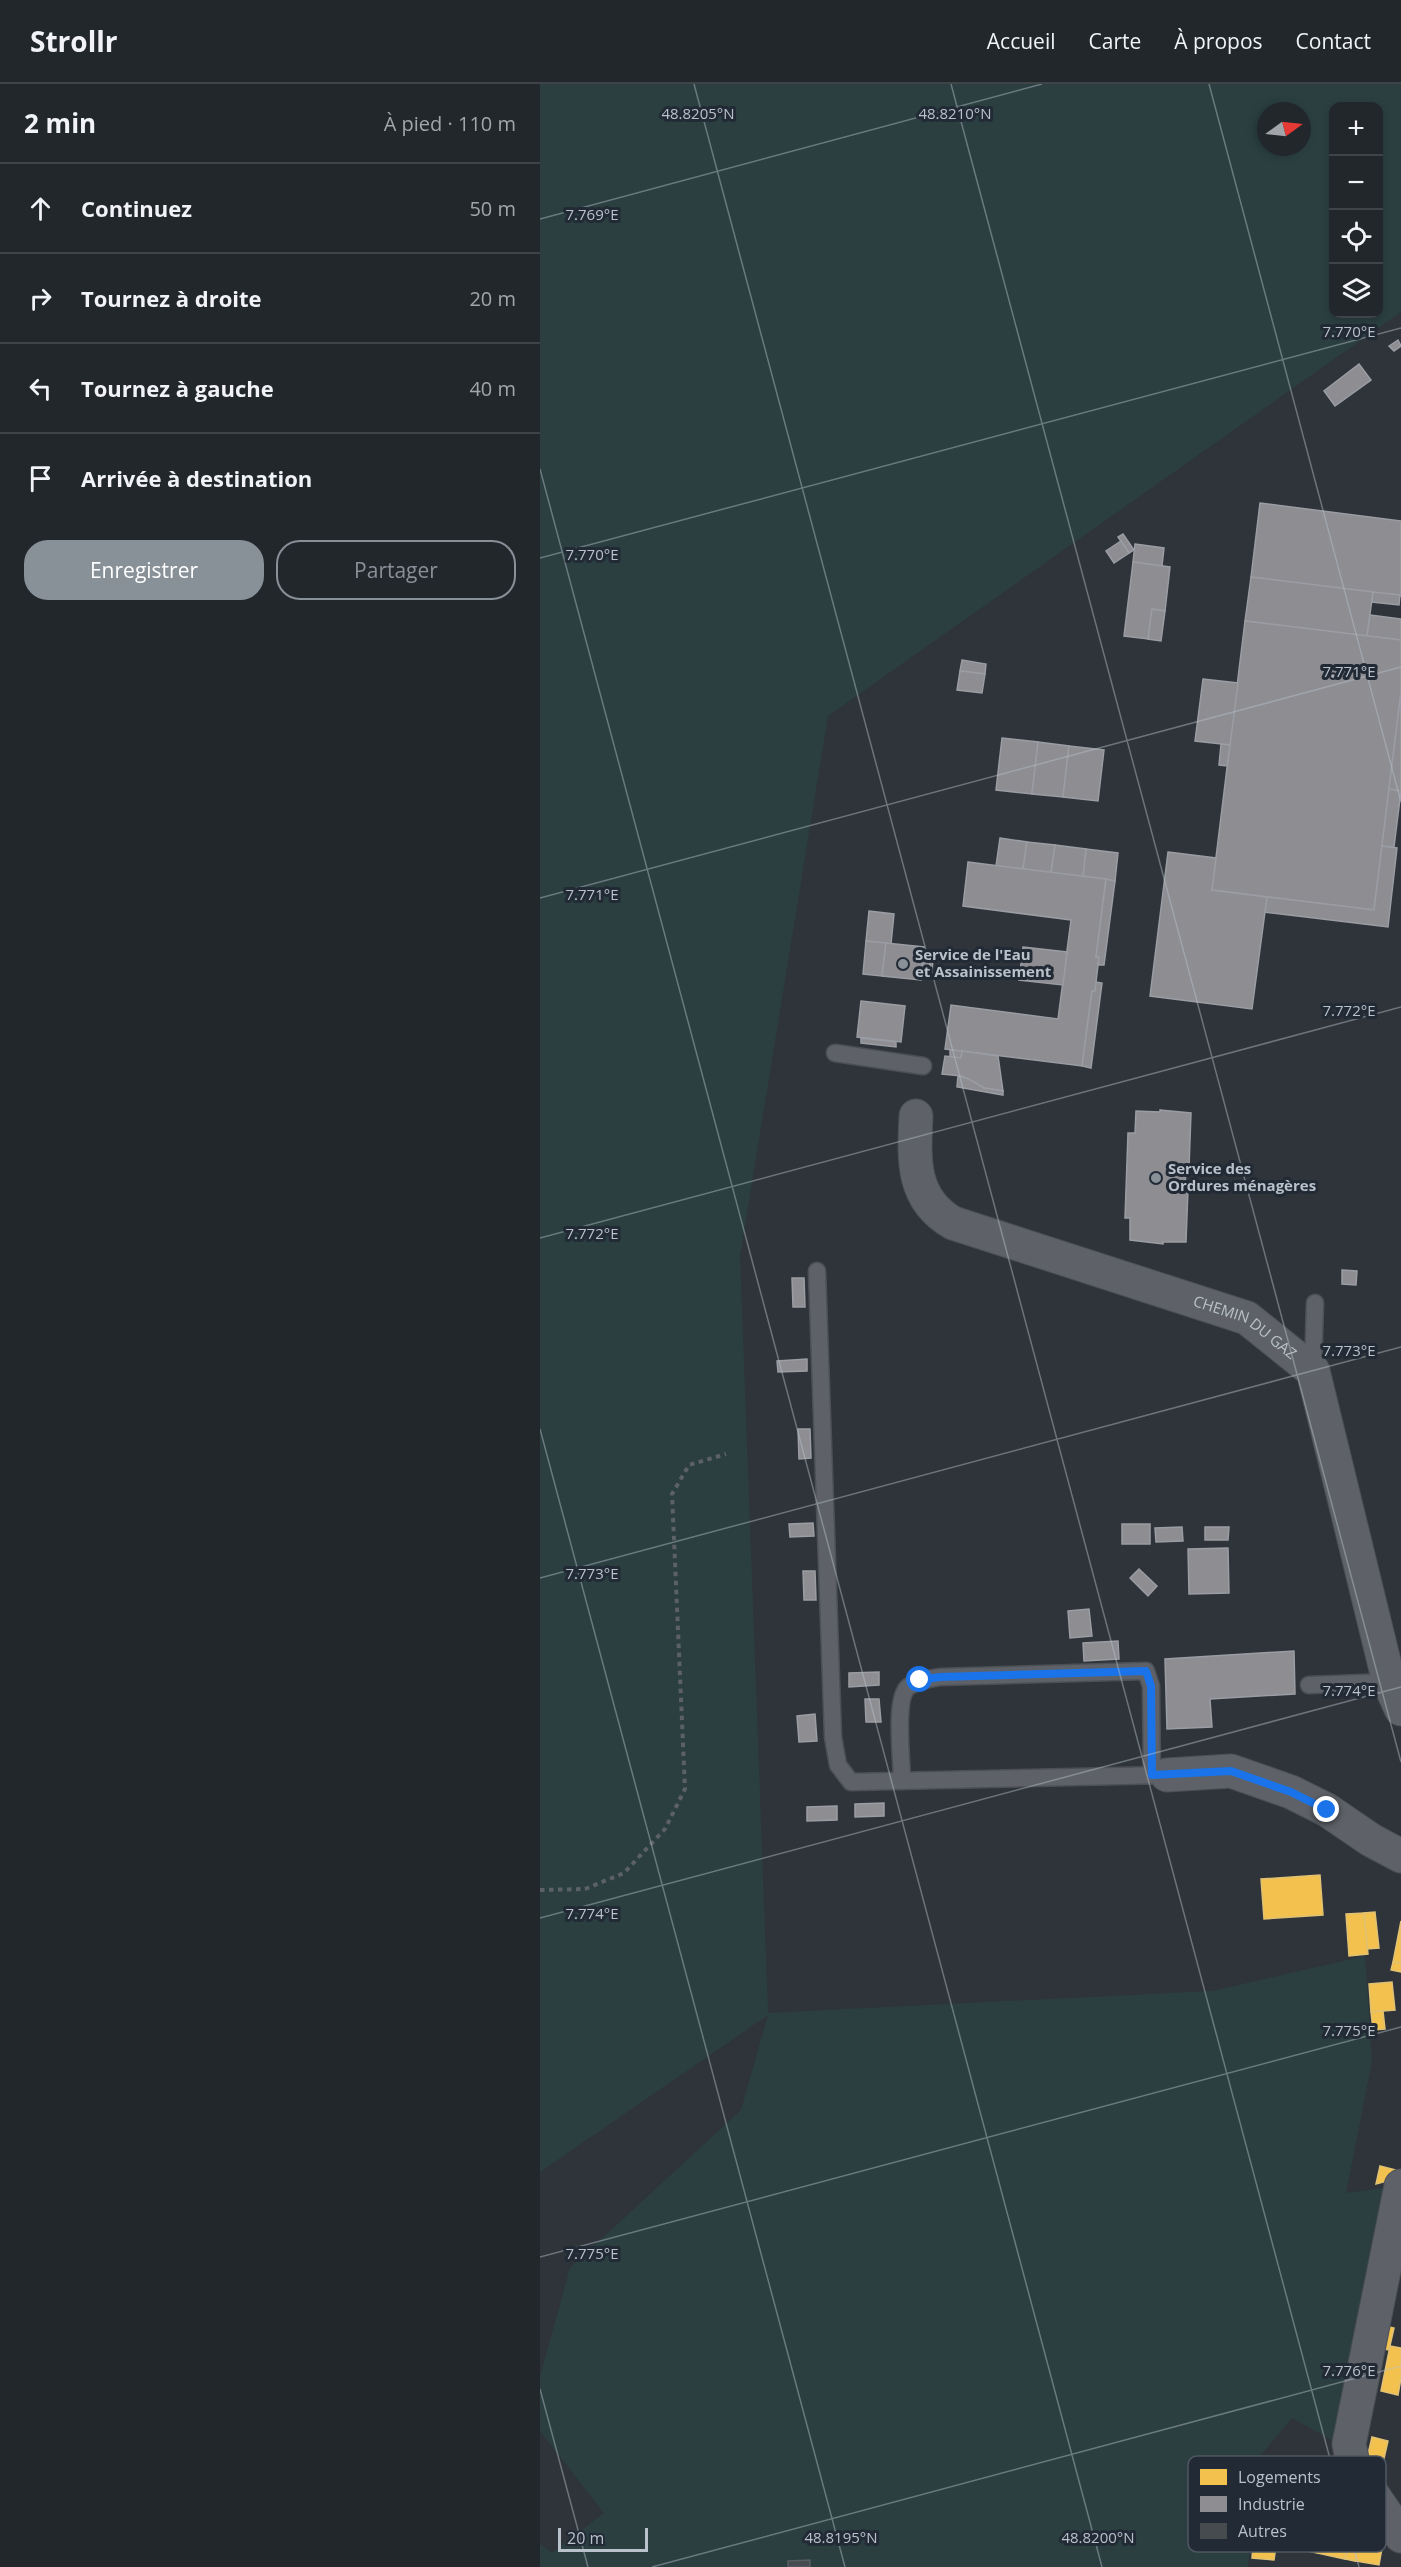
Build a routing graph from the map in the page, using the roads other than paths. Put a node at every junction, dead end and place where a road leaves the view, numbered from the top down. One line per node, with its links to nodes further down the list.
1 (835, 1053): 2 (lane)
2 (923, 1066)
3 (916, 1116): 6 (street, CHEMIN DU GAZ)
4 (817, 1271): 10 (lane)
5 (1315, 1304): 6 (lane)
6 (1313, 1371): 8 (street)
7 (1309, 1685): 8 (lane)
8 (1395, 1696)
9 (1159, 1775): 10 (lane); 10 (lane); 11 (street)
10 (902, 1781)
11 (1401, 1856)
12 (1401, 2186): 13 (street)
13 (1351, 2456)
14 (1386, 2514): 15 (street)
15 (1401, 2536)

